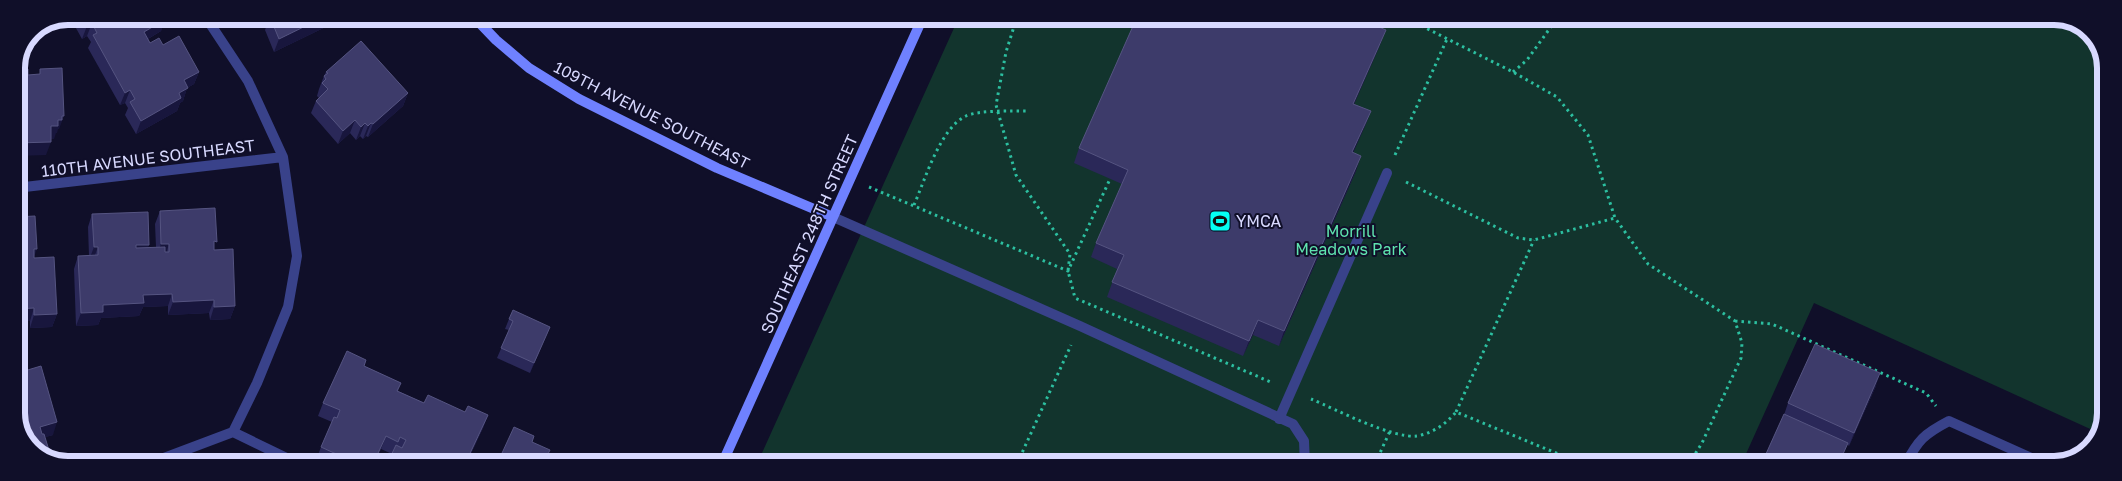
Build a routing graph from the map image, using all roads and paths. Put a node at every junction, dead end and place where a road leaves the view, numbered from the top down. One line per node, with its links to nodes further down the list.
1 (211, 25): 11 (street)
2 (482, 25): 17 (street, 109TH AVENUE SOUTHEAST)
3 (919, 25): 17 (street, SOUTHEAST 248TH STREET)
4 (1014, 25): 10 (path)
5 (1420, 25): 7 (path)
6 (1552, 25): 8 (path)
7 (1448, 39): 8 (path); 12 (path)
8 (1513, 72): 18 (path)
9 (1027, 111): 10 (path)
10 (998, 112): 16 (path); 20 (path)
11 (283, 158): 14 (street, 110TH AVENUE SOUTHEAST); 29 (street)
12 (1387, 172): 19 (path); 24 (street)
13 (1110, 179): 20 (path)
14 (25, 187)
15 (868, 187): 16 (path)
16 (914, 205): 20 (path)
17 (833, 217): 23 (street); 32 (street, SOUTHEAST 248TH STREET)
18 (1615, 218): 19 (path); 22 (path)
19 (1534, 240): 25 (path)
20 (1068, 270): 21 (path)
21 (1090, 304): 23 (path); 24 (path)
22 (1735, 322): 27 (path); 37 (path)
23 (1080, 326): 26 (street); 33 (path)
24 (1291, 390): 26 (street); 28 (path)
25 (1456, 412): 28 (path); 36 (path)
26 (1280, 418): 34 (street)
27 (1949, 421): 38 (street); 39 (street)
28 (1390, 431): 35 (path)
29 (233, 432): 30 (street); 31 (street)
30 (169, 456)
31 (283, 456)
32 (726, 456)
33 (1021, 456)
34 (1305, 456)
35 (1379, 456)
36 (1563, 456)
37 (1693, 456)
38 (1910, 456)
39 (2027, 456)

